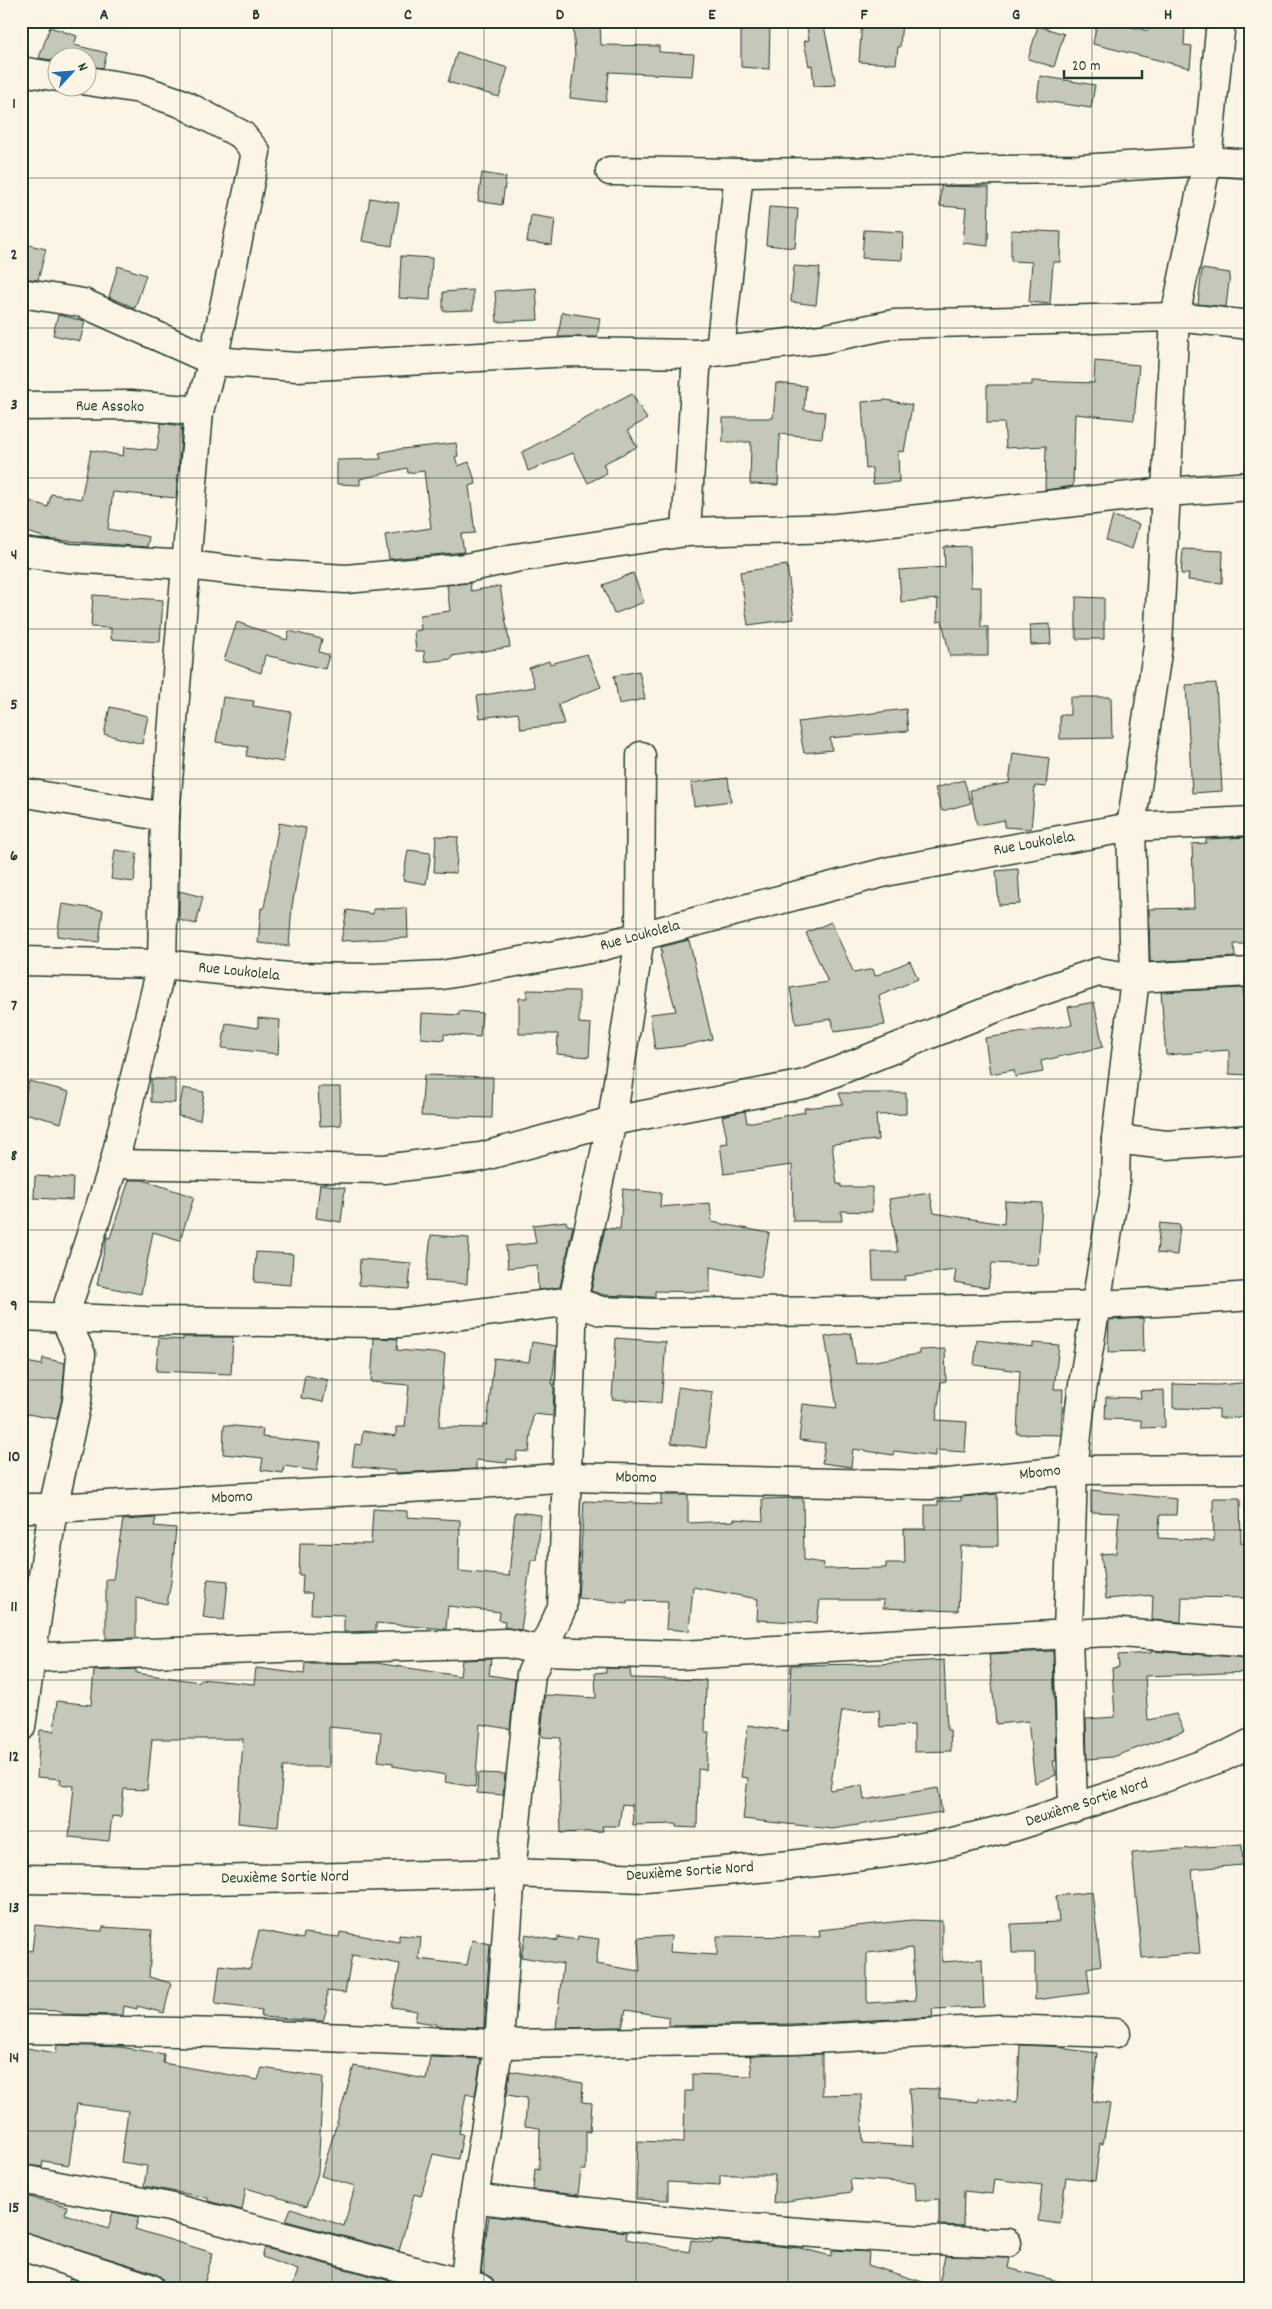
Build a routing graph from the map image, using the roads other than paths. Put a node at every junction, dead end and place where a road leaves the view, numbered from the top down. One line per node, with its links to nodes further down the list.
1 (1221, 21): 5 (street)
2 (21, 72): 3 (street)
3 (48, 76)
4 (98, 82): 13 (street)
5 (1207, 160): 6 (street); 8 (street); 10 (street)
6 (1251, 164)
7 (610, 171): 8 (street)
8 (739, 173): 12 (street)
9 (21, 293): 13 (street)
10 (1175, 317): 11 (street); 12 (street); 17 (street)
11 (1251, 325)
12 (708, 353): 13 (street); 18 (street)
13 (213, 361): 15 (street)
14 (21, 406): 15 (street, Rue Assoko)
15 (199, 411): 20 (street)
16 (1251, 486): 17 (street)
17 (1167, 492): 18 (street); 25 (street)
18 (686, 532): 20 (street)
19 (21, 552): 20 (street)
20 (187, 566): 23 (street)
21 (641, 756): 26 (street)
22 (21, 792): 23 (street)
23 (165, 817): 28 (street)
24 (1251, 821): 25 (street, Rue Loukolela)
25 (1131, 826): 26 (street, Rue Loukolela); 30 (street)
26 (640, 937): 28 (street, Rue Loukolela); 31 (street)
27 (21, 961): 28 (street, Rue Loukolela)
28 (162, 964): 34 (street)
29 (1251, 972): 30 (street)
30 (1135, 978): 31 (street); 32 (street)
31 (612, 1121): 34 (street); 36 (street)
32 (1116, 1139): 33 (street); 37 (street)
33 (1251, 1139)
34 (114, 1164): 39 (street)
35 (1251, 1296): 37 (street)
36 (573, 1301): 37 (street); 39 (street); 42 (street)
37 (1095, 1305): 41 (street)
38 (21, 1316): 39 (street)
39 (64, 1317): 44 (street)
40 (1251, 1469): 41 (street, Mbomo)
41 (1073, 1470): 42 (street, Mbomo); 45 (street)
42 (568, 1477): 44 (street, Mbomo); 47 (street)
43 (21, 1508): 44 (street, Mbomo)
44 (52, 1508): 48 (street)
45 (1068, 1633): 46 (street); 47 (street); 51 (street)
46 (1251, 1643)
47 (543, 1651): 48 (street); 52 (street)
48 (26, 1658): 49 (street)
49 (21, 1727)
50 (1251, 1743): 51 (street, Deuxième Sortie Nord)
51 (1073, 1809): 52 (street, Deuxième Sortie Nord)
52 (511, 1873): 53 (street, Deuxième Sortie Nord); 56 (street)
53 (21, 1879)
54 (21, 2029): 56 (street)
55 (1116, 2033): 56 (street)
56 (499, 2044): 58 (street)
57 (21, 2179): 61 (street)
58 (474, 2198): 59 (street); 61 (street)
59 (1007, 2243)
60 (21, 2246): 62 (street)
61 (469, 2286)
62 (150, 2288)

